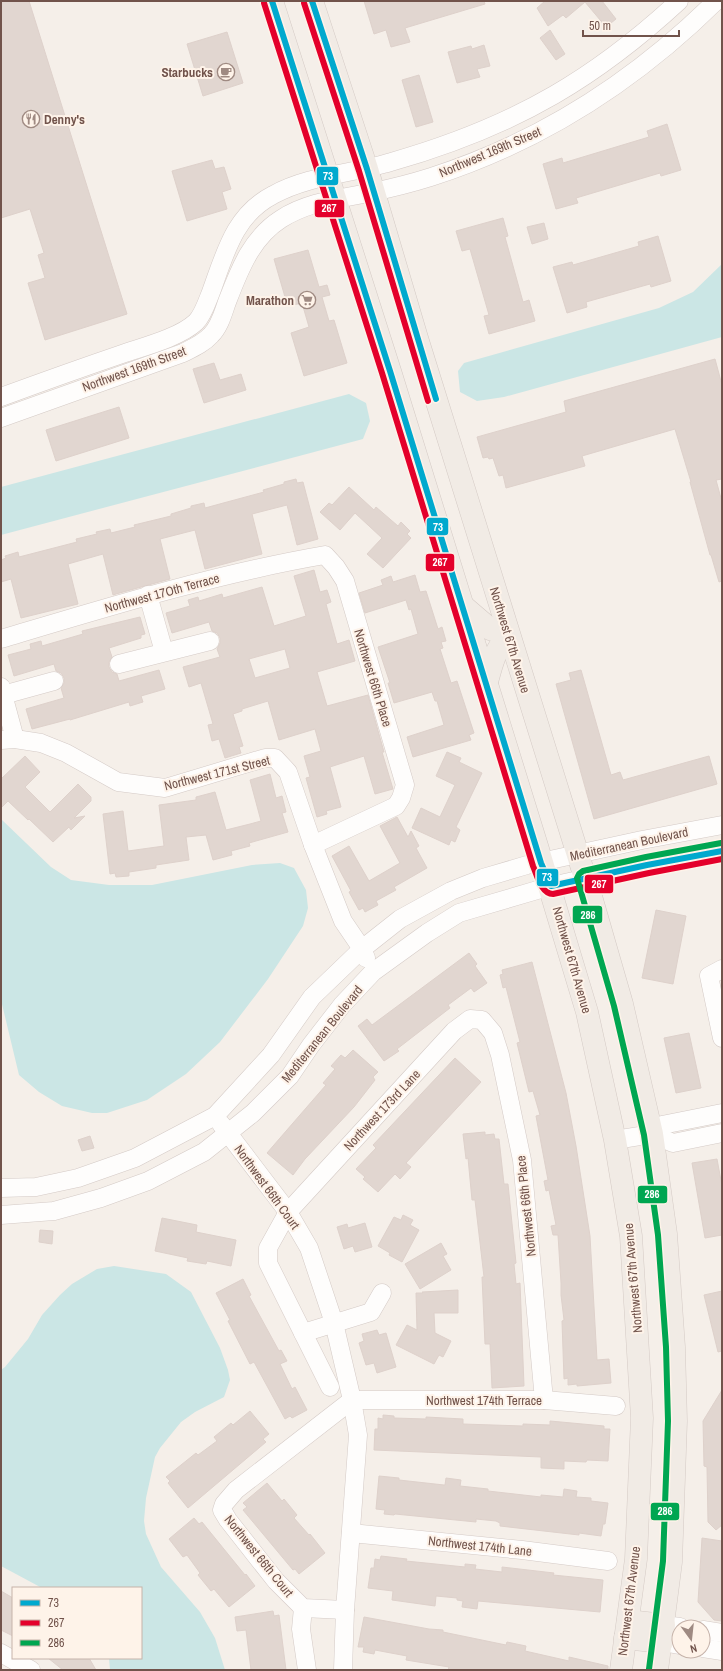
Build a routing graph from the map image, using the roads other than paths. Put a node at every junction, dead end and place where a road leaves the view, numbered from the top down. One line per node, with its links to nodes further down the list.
1 (272, 1): 6 (main road, Northwest 67th Avenue)
2 (312, 1): 5 (main road, Northwest 67th Avenue)
3 (679, 1): 5 (street, Northwest 169th Street)
4 (716, 1): 7 (street, Northwest 169th Street)
5 (367, 169): 6 (street, Northwest 169th Street); 7 (main road, Northwest 67th Avenue)
6 (328, 177): 8 (main road, Northwest 67th Avenue); 9 (street, Northwest 169th Street)
7 (374, 192): 8 (street, Northwest 169th Street); 14 (main road, Northwest 67th Avenue)
8 (334, 199): 10 (street, Northwest 169th Street); 13 (main road, Northwest 67th Avenue)
9 (1, 397)
10 (1, 418)
11 (325, 555): 12 (street, Northwest 17Oth Terrace); 24 (street, Northwest 66th Place)
12 (148, 595): 15 (street, Northwest 17Oth Terrace); 17 (street)
13 (462, 604): 14 (main road); 20 (main road, Northwest 67th Avenue)
14 (508, 635): 20 (main road); 26 (main road, Northwest 67th Avenue)
15 (1, 639)
16 (210, 641): 17 (street)
17 (164, 652): 18 (street)
18 (119, 664)
19 (54, 681): 21 (street)
20 (487, 682): 27 (main road, Northwest 67th Avenue)
21 (2, 691): 22 (street)
22 (8, 739): 24 (street, Northwest 171st Street)
23 (722, 825): 26 (street, Mediterranean Boulevard)
24 (313, 845): 32 (street)
25 (722, 851): 28 (street, Mediterranean Boulevard)
26 (577, 855): 27 (street, Mediterranean Boulevard); 28 (main road, Northwest 67th Avenue)
27 (541, 863): 29 (main road, Northwest 67th Avenue); 30 (street, Mediterranean Boulevard)
28 (585, 879): 29 (street, Mediterranean Boulevard); 41 (main road, Northwest 67th Avenue)
29 (550, 886): 31 (street, Mediterranean Boulevard); 42 (main road, Northwest 67th Avenue)
30 (462, 887): 31 (street); 32 (street, Mediterranean Boulevard)
31 (471, 910): 33 (street, Mediterranean Boulevard)
32 (362, 949): 33 (street); 38 (street, Mediterranean Boulevard)
33 (373, 972): 39 (street, Mediterranean Boulevard)
34 (716, 973): 36 (street)
35 (482, 1020): 44 (street, Northwest 173rd Lane); 51 (street, Northwest 66th Place)
36 (722, 1038)
37 (722, 1113): 41 (street)
38 (214, 1116): 39 (street, Northwest 66th Court); 43 (street, Mediterranean Boulevard)
39 (227, 1133): 44 (street, Northwest 66th Court); 45 (street, Mediterranean Boulevard)
40 (722, 1133): 41 (street)
41 (652, 1134): 42 (street); 57 (main road, Northwest 67th Avenue)
42 (615, 1140): 58 (main road, Northwest 67th Avenue)
43 (1, 1188)
44 (288, 1212): 47 (street, Northwest 66th Court); 48 (street, Northwest 173rd Lane)
45 (1, 1215)
46 (382, 1293): 47 (street)
47 (334, 1323): 48 (street); 50 (street, Northwest 66th Court)
48 (303, 1333): 49 (street, Northwest 173rd Lane)
49 (330, 1388)
50 (352, 1400): 51 (street, Northwest 174th Terrace); 53 (street, Northwest 66th Court); 55 (street, Northwest 66th Court)
51 (544, 1400): 52 (street, Northwest 174th Terrace)
52 (616, 1406)
53 (352, 1533): 54 (street, Northwest 174th Lane); 56 (street, Northwest 66th Court)
54 (608, 1561)
55 (303, 1608): 56 (street, Northwest 66th Court); 64 (street)
56 (345, 1610): 65 (street, Northwest 66th Court)
57 (671, 1619)
58 (627, 1629): 60 (main road); 66 (main road, Northwest 67th Avenue)
59 (714, 1632): 61 (street)
60 (671, 1635): 67 (main road, Northwest 67th Avenue)
61 (713, 1650)
62 (1, 1653): 63 (street)
63 (31, 1670)
64 (307, 1670)
65 (344, 1670)
66 (621, 1670)
67 (658, 1670)

